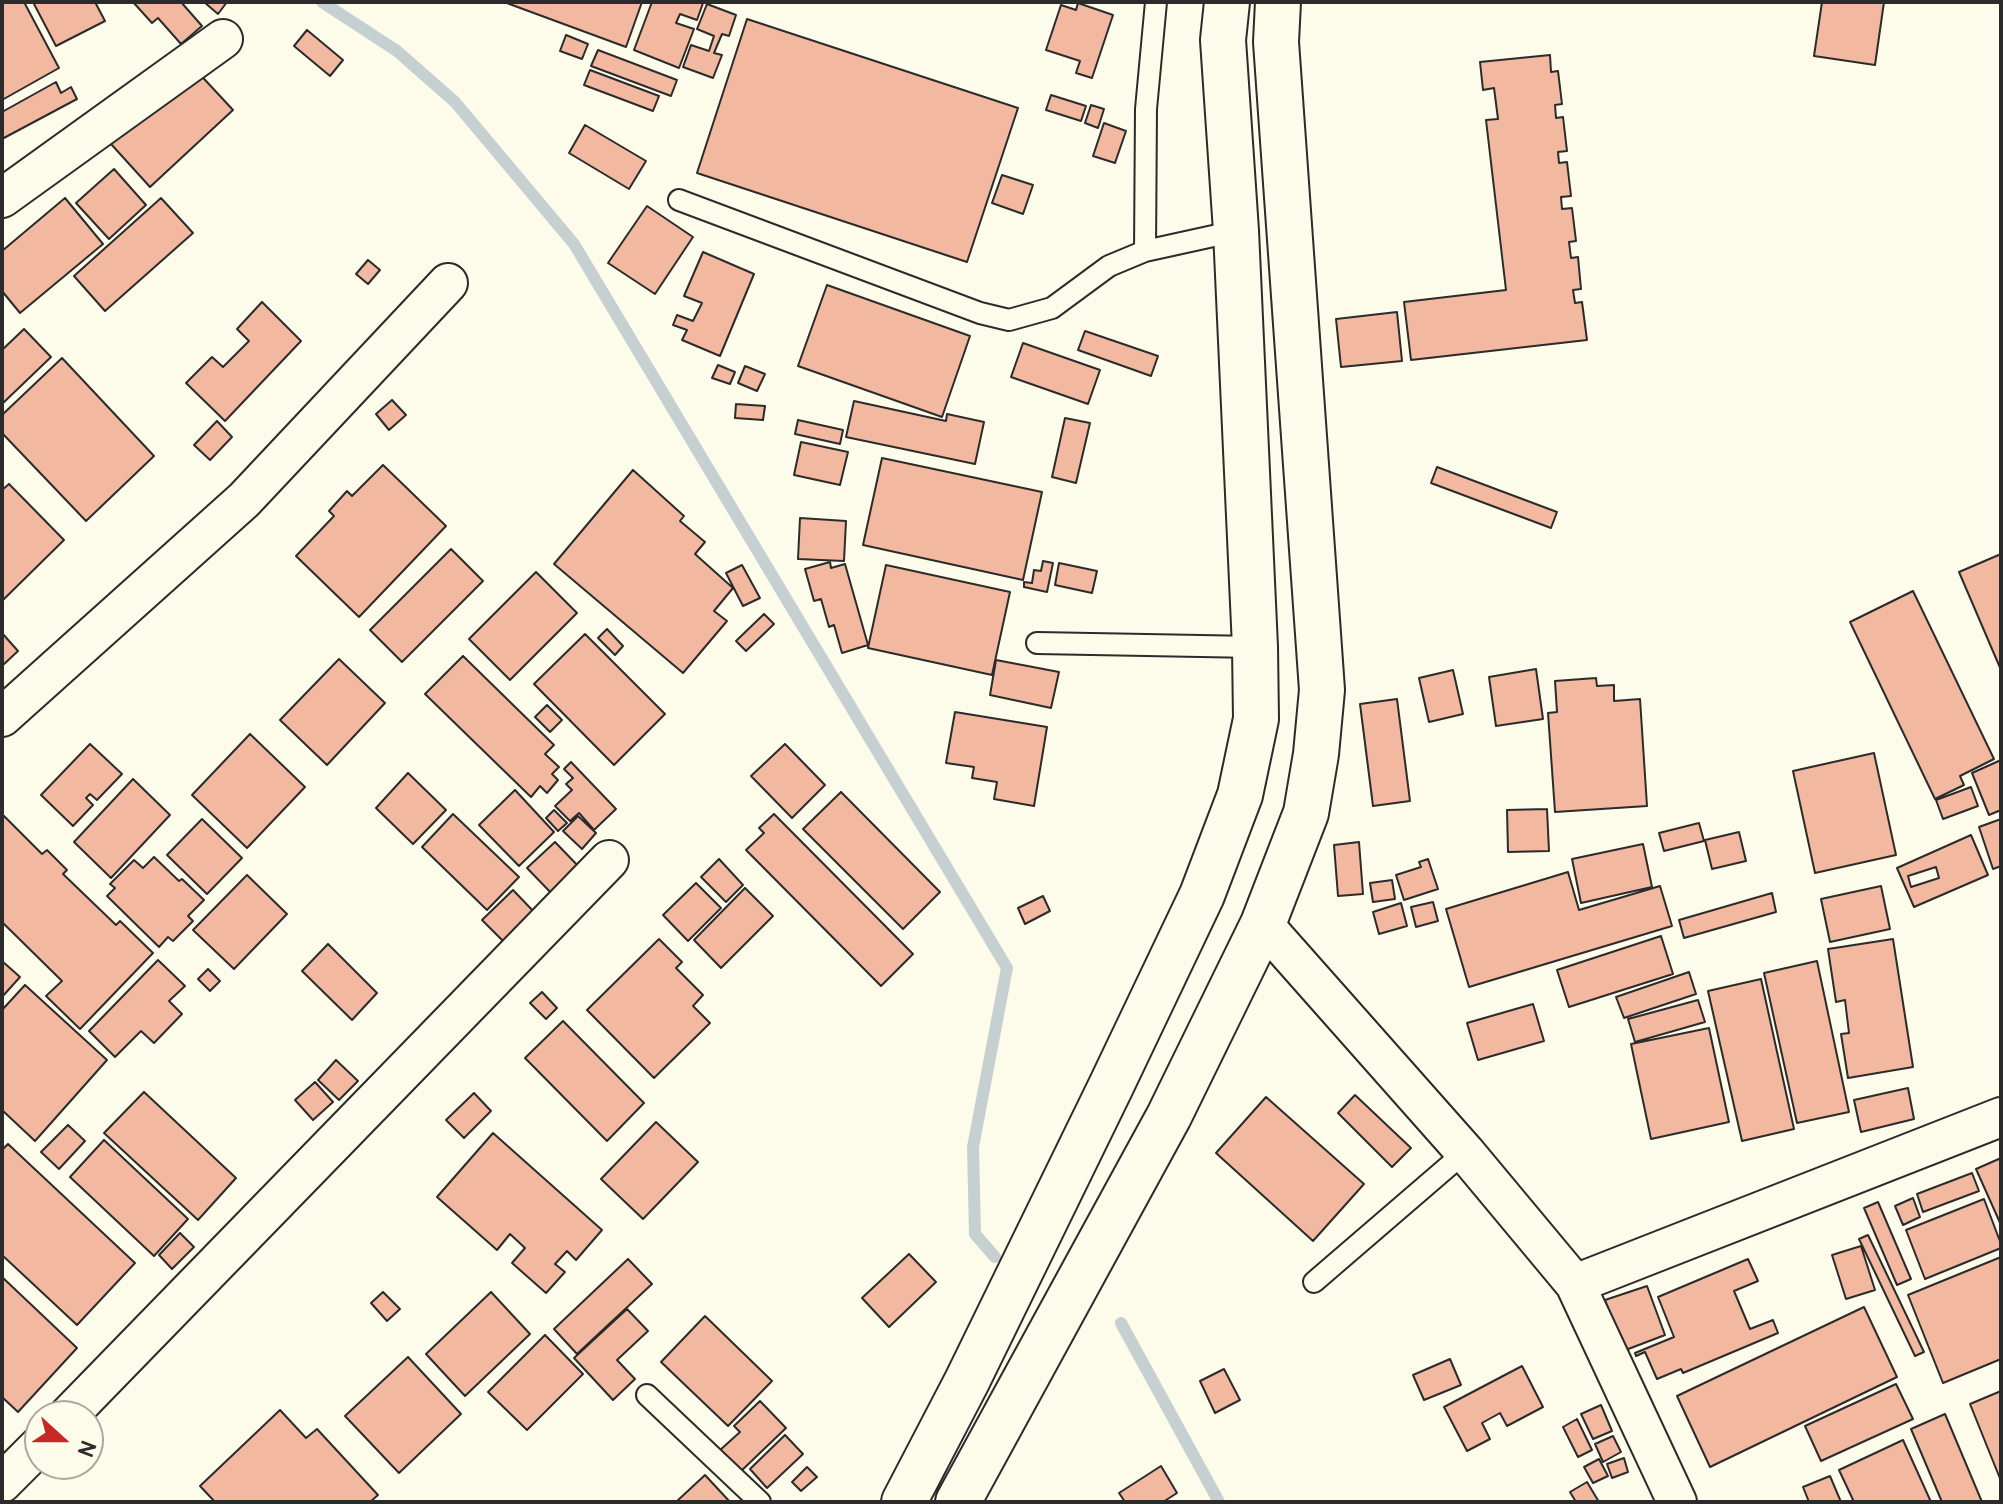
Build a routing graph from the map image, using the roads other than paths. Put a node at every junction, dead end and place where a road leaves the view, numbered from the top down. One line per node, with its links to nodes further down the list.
1 (1156, 2): 8 (lane)
2 (1227, 2): 7 (main road)
3 (1278, 2): 14 (main road)
4 (223, 39): 5 (street)
5 (2, 198)
6 (679, 200): 8 (lane)
7 (1236, 231): 8 (lane); 11 (main road)
8 (1145, 251)
9 (448, 283): 12 (street)
10 (1037, 643): 11 (lane)
11 (1255, 647): 24 (main road)
12 (2, 717)
13 (609, 860): 20 (street)
14 (1263, 924): 16 (street); 25 (main road)
15 (2001, 1117): 18 (street)
16 (1465, 1152): 17 (lane); 18 (street)
17 (1314, 1282)
18 (1575, 1284): 26 (street)
19 (647, 1395): 23 (lane)
20 (84, 1400)
21 (24, 1461): 22 (street)
22 (2, 1483)
23 (760, 1502)
24 (904, 1502)
25 (958, 1502)
26 (1677, 1502)

